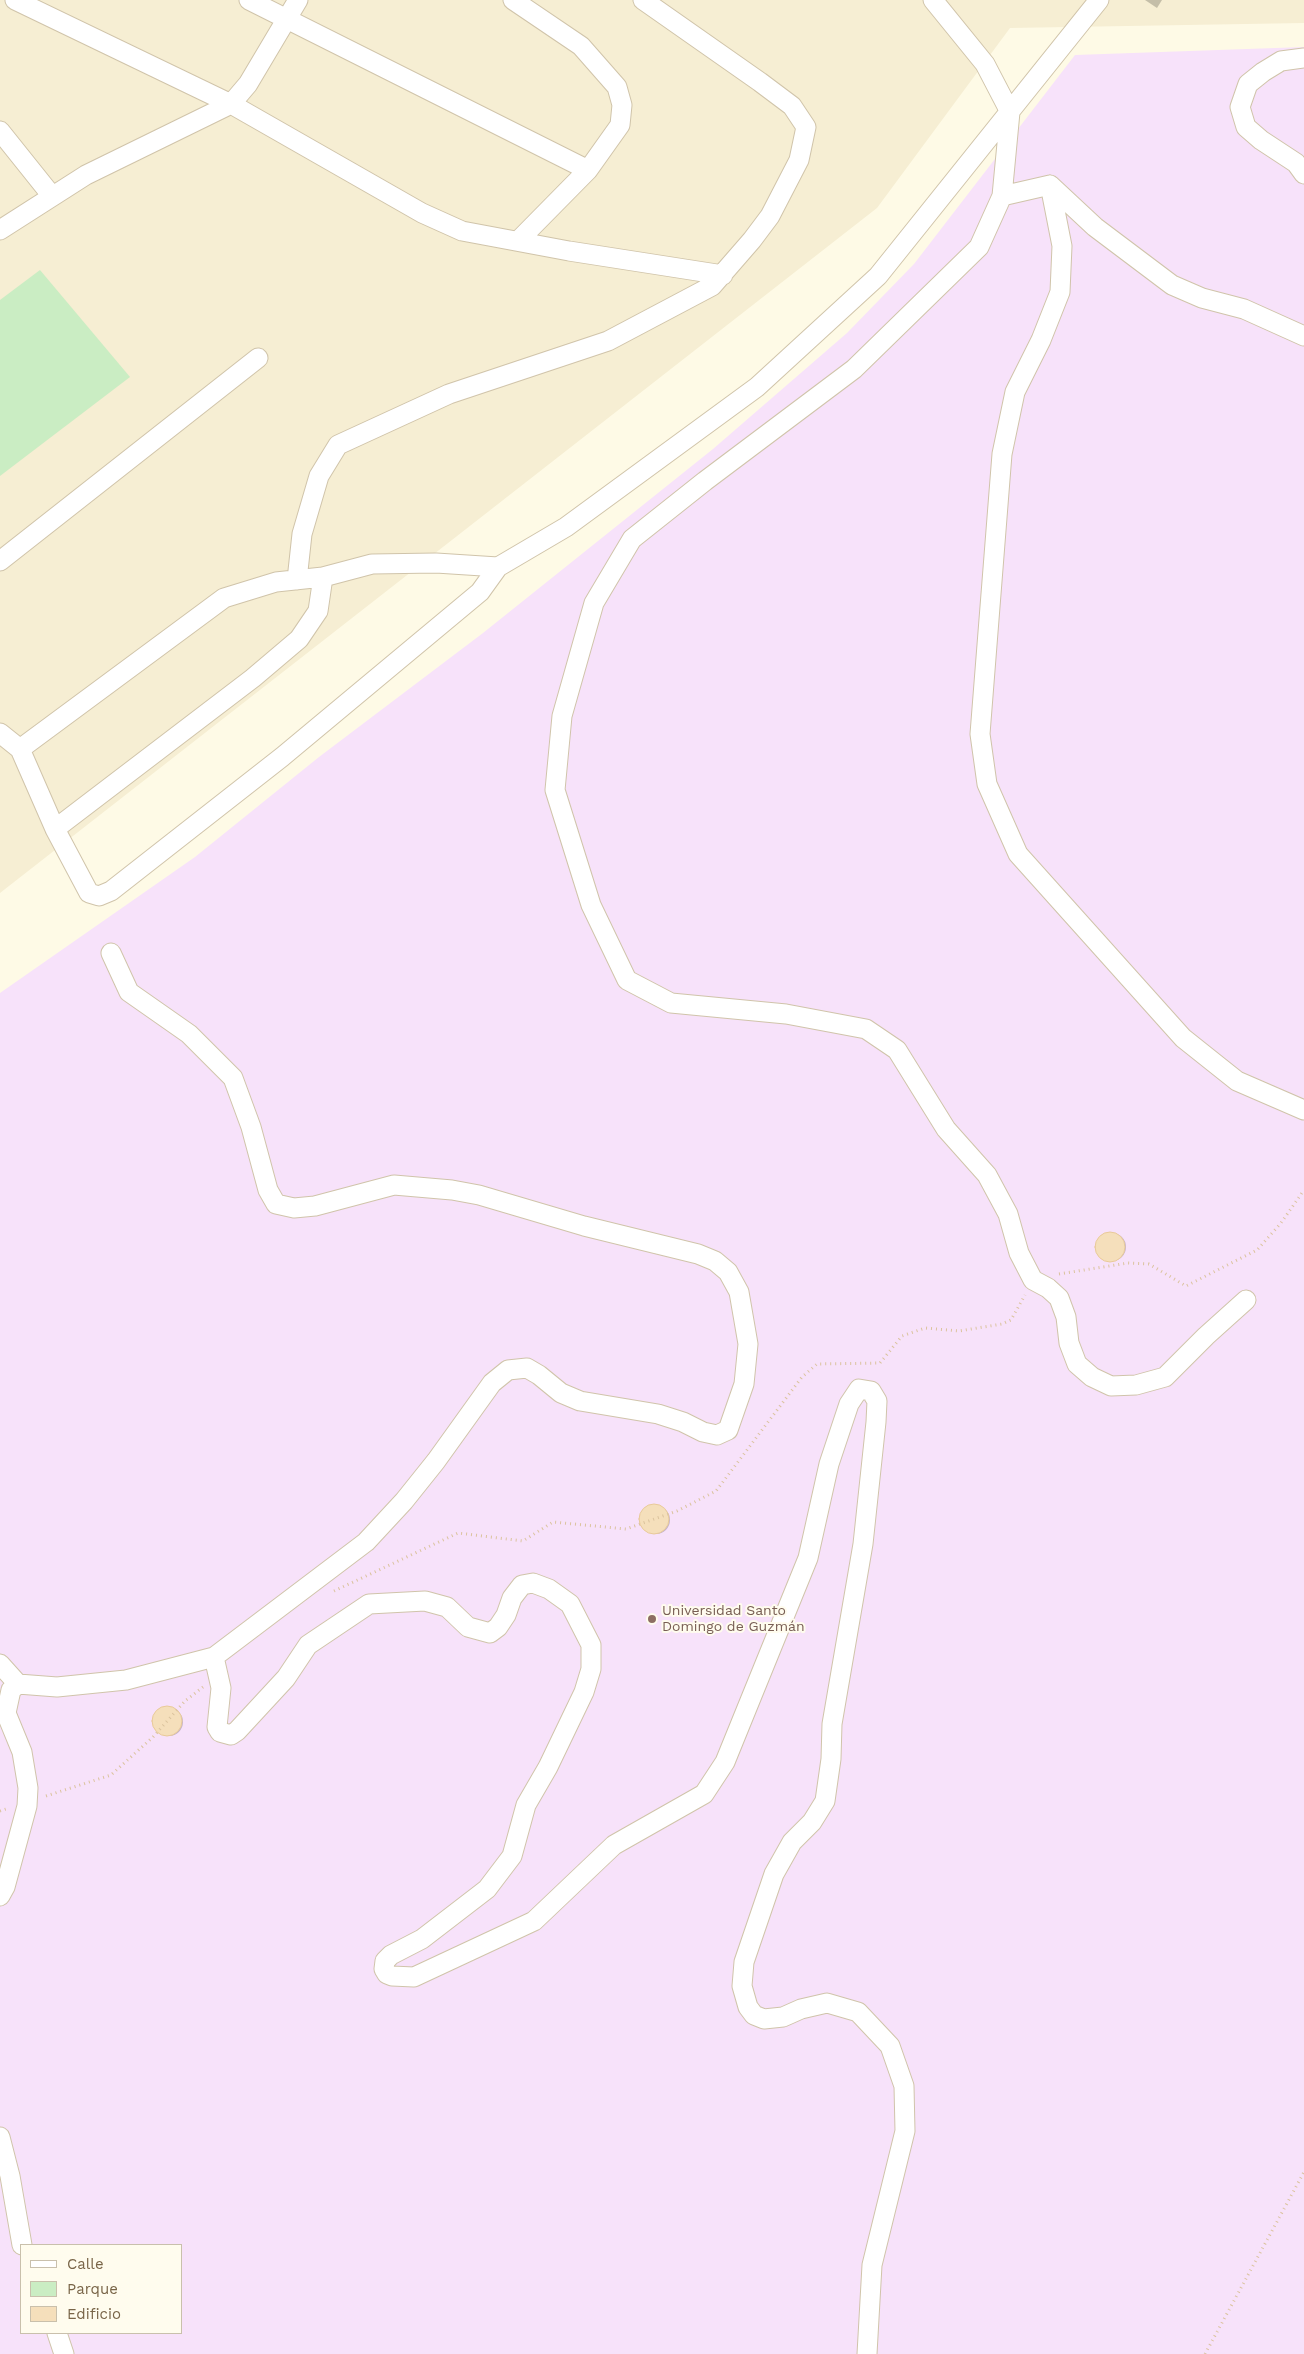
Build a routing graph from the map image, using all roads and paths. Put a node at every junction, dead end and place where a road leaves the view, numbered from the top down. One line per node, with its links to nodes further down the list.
1 (15, 0): 10 (street)
2 (249, 0): 8 (street)
3 (298, 0): 8 (street)
4 (513, 0): 13 (street)
5 (643, 0): 20 (street)
6 (933, 0): 11 (street)
7 (1097, 1): 11 (street)
8 (288, 18): 10 (street); 13 (street)
9 (1304, 58): 14 (street)
10 (231, 104): 16 (street); 19 (street)
11 (1010, 112): 17 (street); 24 (street)
12 (0, 131): 16 (street)
13 (588, 170): 19 (street)
14 (1304, 174)
15 (1050, 185): 17 (street); 21 (street); 31 (street)
16 (52, 196): 18 (street)
17 (1002, 196): 33 (street)
18 (0, 230)
19 (518, 241): 20 (street)
20 (723, 275): 26 (street)
21 (1304, 336)
22 (258, 358): 23 (street)
23 (0, 561)
24 (498, 567): 25 (street); 29 (street)
25 (323, 578): 26 (street); 29 (street)
26 (297, 580): 28 (street)
27 (0, 733): 28 (street)
28 (20, 749): 29 (street)
29 (55, 829)
30 (111, 953): 37 (street)
31 (1304, 1110)
32 (1304, 1190): 33 (path)
33 (1033, 1280): 34 (street); 35 (path)
34 (1246, 1300)
35 (326, 1595)
36 (0, 1664): 38 (street)
37 (216, 1666): 38 (street); 39 (path); 47 (street)
38 (18, 1684): 39 (street)
39 (27, 1802): 40 (path); 41 (street)
40 (0, 1811)
41 (0, 1896)
42 (0, 2137): 44 (street)
43 (1304, 2172): 48 (path)
44 (22, 2244)
45 (57, 2334): 46 (street)
46 (64, 2354)
47 (867, 2354)
48 (1205, 2354)

